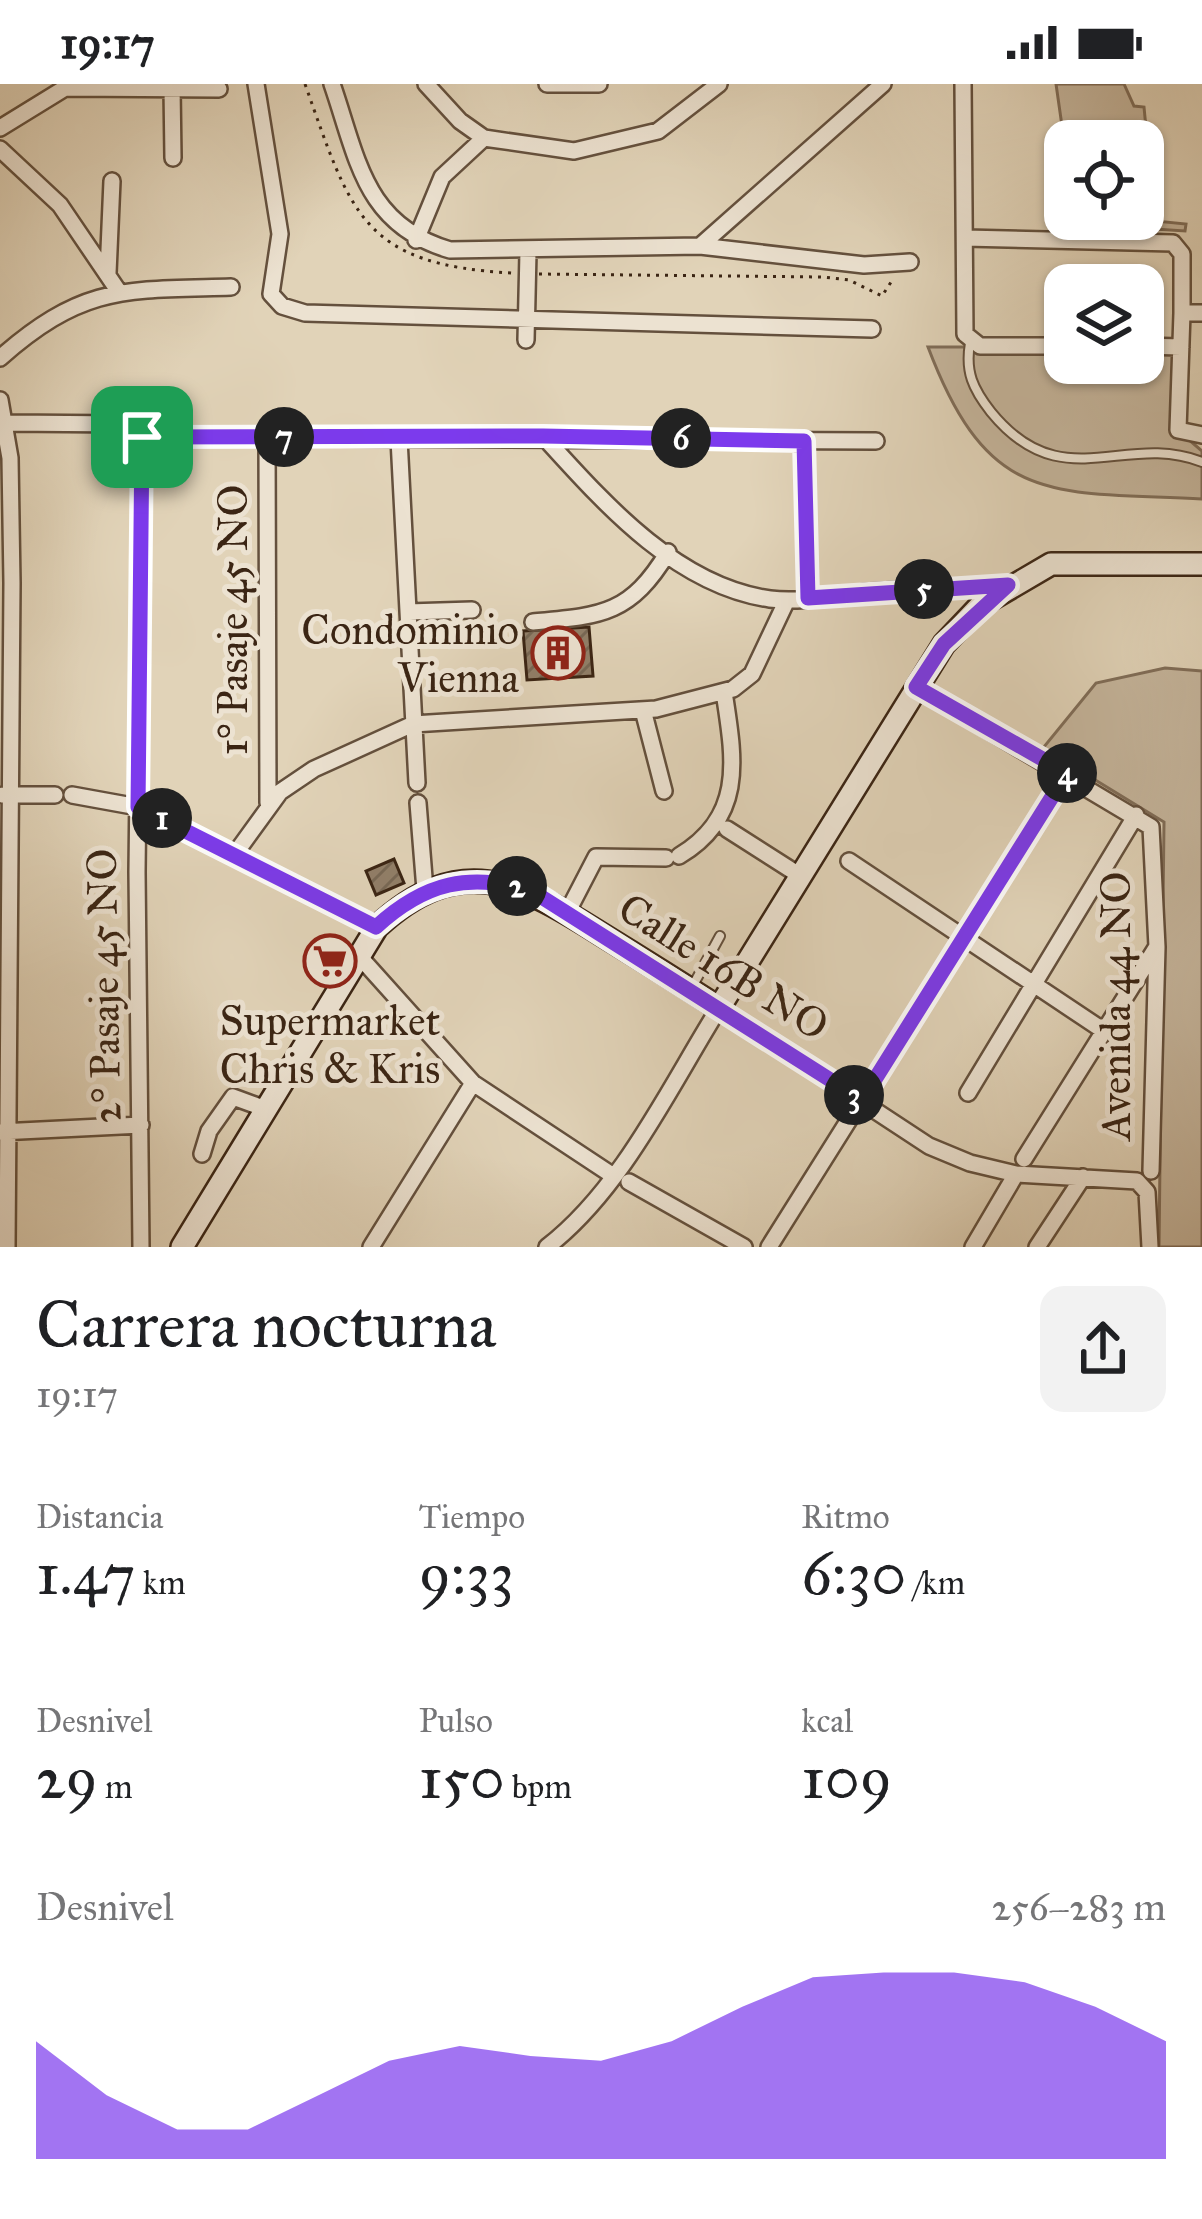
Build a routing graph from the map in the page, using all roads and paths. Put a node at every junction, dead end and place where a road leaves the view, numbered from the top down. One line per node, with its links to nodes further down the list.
1 (256, 84): 27 (street)
2 (332, 84): 18 (street)
3 (426, 84): 13 (street)
4 (547, 84): 5 (street)
5 (599, 84)
6 (719, 84): 13 (street)
7 (883, 84): 19 (street)
8 (964, 84): 17 (street)
9 (51, 88): 10 (street); 12 (street)
10 (172, 88): 11 (street); 15 (street)
11 (219, 88)
12 (0, 128)
13 (484, 138): 18 (street)
14 (0, 149): 22 (street)
15 (173, 158)
16 (112, 181): 22 (street)
17 (964, 238): 25 (street); 30 (street)
18 (416, 240): 20 (street)
19 (700, 246): 20 (street); 21 (street)
20 (528, 252): 27 (street)
21 (910, 262)
22 (108, 273): 24 (street)
23 (231, 286): 24 (street)
24 (117, 289): 34 (street)
25 (1182, 313): 26 (street); 33 (street)
26 (1202, 313)
27 (526, 316): 28 (street); 29 (street)
28 (872, 328)
29 (526, 340)
30 (970, 343): 31 (street); 44 (lane)
31 (1044, 345)
32 (1164, 346): 33 (street)
33 (1180, 346): 37 (street)
34 (0, 358)
35 (0, 400): 36 (street)
36 (8, 423): 39 (street); 60 (street)
37 (1202, 435)
38 (543, 436): 41 (street); 42 (street); 45 (street)
39 (142, 437): 40 (street); 63 (street, 2° Pasaje 45 NO)
40 (267, 437): 41 (street); 61 (street, 1° Pasaje 45 NO)
41 (399, 439): 51 (street)
42 (804, 441): 43 (street); 48 (street)
43 (876, 441)
44 (1202, 462)
45 (668, 552): 49 (street); 52 (street)
46 (1202, 564): 47 (street)
47 (1008, 585): 48 (street); 53 (street)
48 (808, 598): 49 (street)
49 (787, 600): 54 (street)
50 (472, 610): 51 (street)
51 (408, 612): 56 (street)
52 (533, 622)
53 (916, 687): 57 (street, Avenida 44 NO); 68 (street)
54 (724, 692): 55 (street); 70 (street)
55 (643, 710): 56 (street); 59 (street)
56 (413, 724): 58 (street); 61 (street)
57 (1067, 773): 64 (street, Avenida 44 NO); 73 (street)
58 (417, 783)
59 (664, 790)
60 (4, 795): 63 (street); 85 (street)
61 (268, 803): 66 (street)
62 (418, 803): 69 (street)
63 (138, 807): 66 (street); 84 (street, 2° Pasaje 45 NO)
64 (1136, 815): 74 (street, Avenida 44 NO); 76 (street)
65 (727, 829): 68 (street)
66 (235, 854): 71 (street)
67 (849, 861): 73 (street)
68 (799, 875): 78 (street)
69 (424, 890): 70 (street, Calle 16B NO); 71 (street)
70 (567, 913): 77 (street, Calle 16B NO)
71 (376, 927): 75 (street)
72 (720, 936): 77 (lane)
73 (965, 938): 76 (street); 82 (street)
74 (1156, 947): 79 (street); 90 (street, Avenida 44 NO)
75 (359, 956): 80 (street); 83 (street)
76 (1033, 982): 79 (street); 81 (street)
77 (690, 990): 78 (street, Calle 16B NO)
78 (719, 1008): 82 (street, Calle 16B NO); 88 (street)
79 (1104, 1031): 87 (street)
80 (473, 1083): 88 (street); 96 (street)
81 (968, 1093)
82 (862, 1100): 87 (street, Calle 16B NO); 99 (street)
83 (266, 1109): 86 (street); 95 (street)
84 (141, 1125): 85 (street); 94 (street, 2° Pasaje 45 NO)
85 (5, 1133): 93 (street)
86 (202, 1154)
87 (1020, 1167): 89 (street, Calle 16B NO); 100 (street)
88 (612, 1175): 97 (street)
89 (1084, 1177): 90 (street, Calle 16B NO); 101 (street)
90 (1147, 1179): 92 (street, Avenida 44 NO)
91 (629, 1182): 98 (street)
92 (1149, 1246)
93 (8, 1247)
94 (141, 1247)
95 (182, 1247)
96 (371, 1247)
97 (547, 1247)
98 (744, 1247)
99 (768, 1247)
100 (973, 1247)
101 (1037, 1247)

